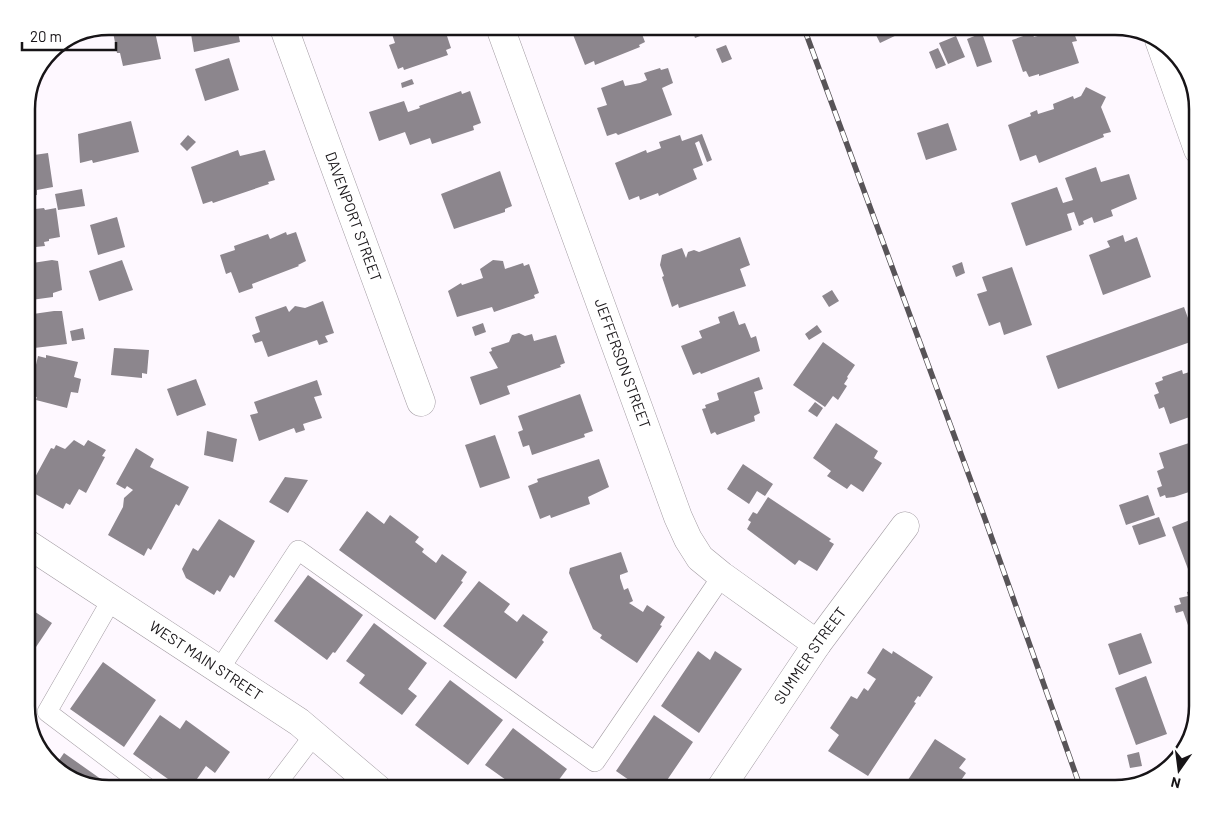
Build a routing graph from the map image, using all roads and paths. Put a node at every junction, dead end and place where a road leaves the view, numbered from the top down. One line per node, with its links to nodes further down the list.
1 (287, 35): 5 (street, DAVENPORT STREET)
2 (502, 35): 8 (street, JEFFERSON STREET)
3 (1163, 53): 4 (street)
4 (1189, 125)
5 (421, 402)
6 (905, 526): 10 (street, SUMMER STREET)
7 (35, 549): 9 (street, WEST MAIN STREET)
8 (722, 576): 10 (street, JEFFERSON STREET); 11 (lane)
9 (112, 598): 11 (street, WEST MAIN STREET); 13 (lane)
10 (817, 644): 16 (street, SUMMER STREET)
11 (219, 670): 12 (street, WEST MAIN STREET)
12 (314, 735): 14 (lane); 15 (street, WEST MAIN STREET)
13 (137, 780)
14 (280, 780)
15 (367, 780)
16 (726, 780)

